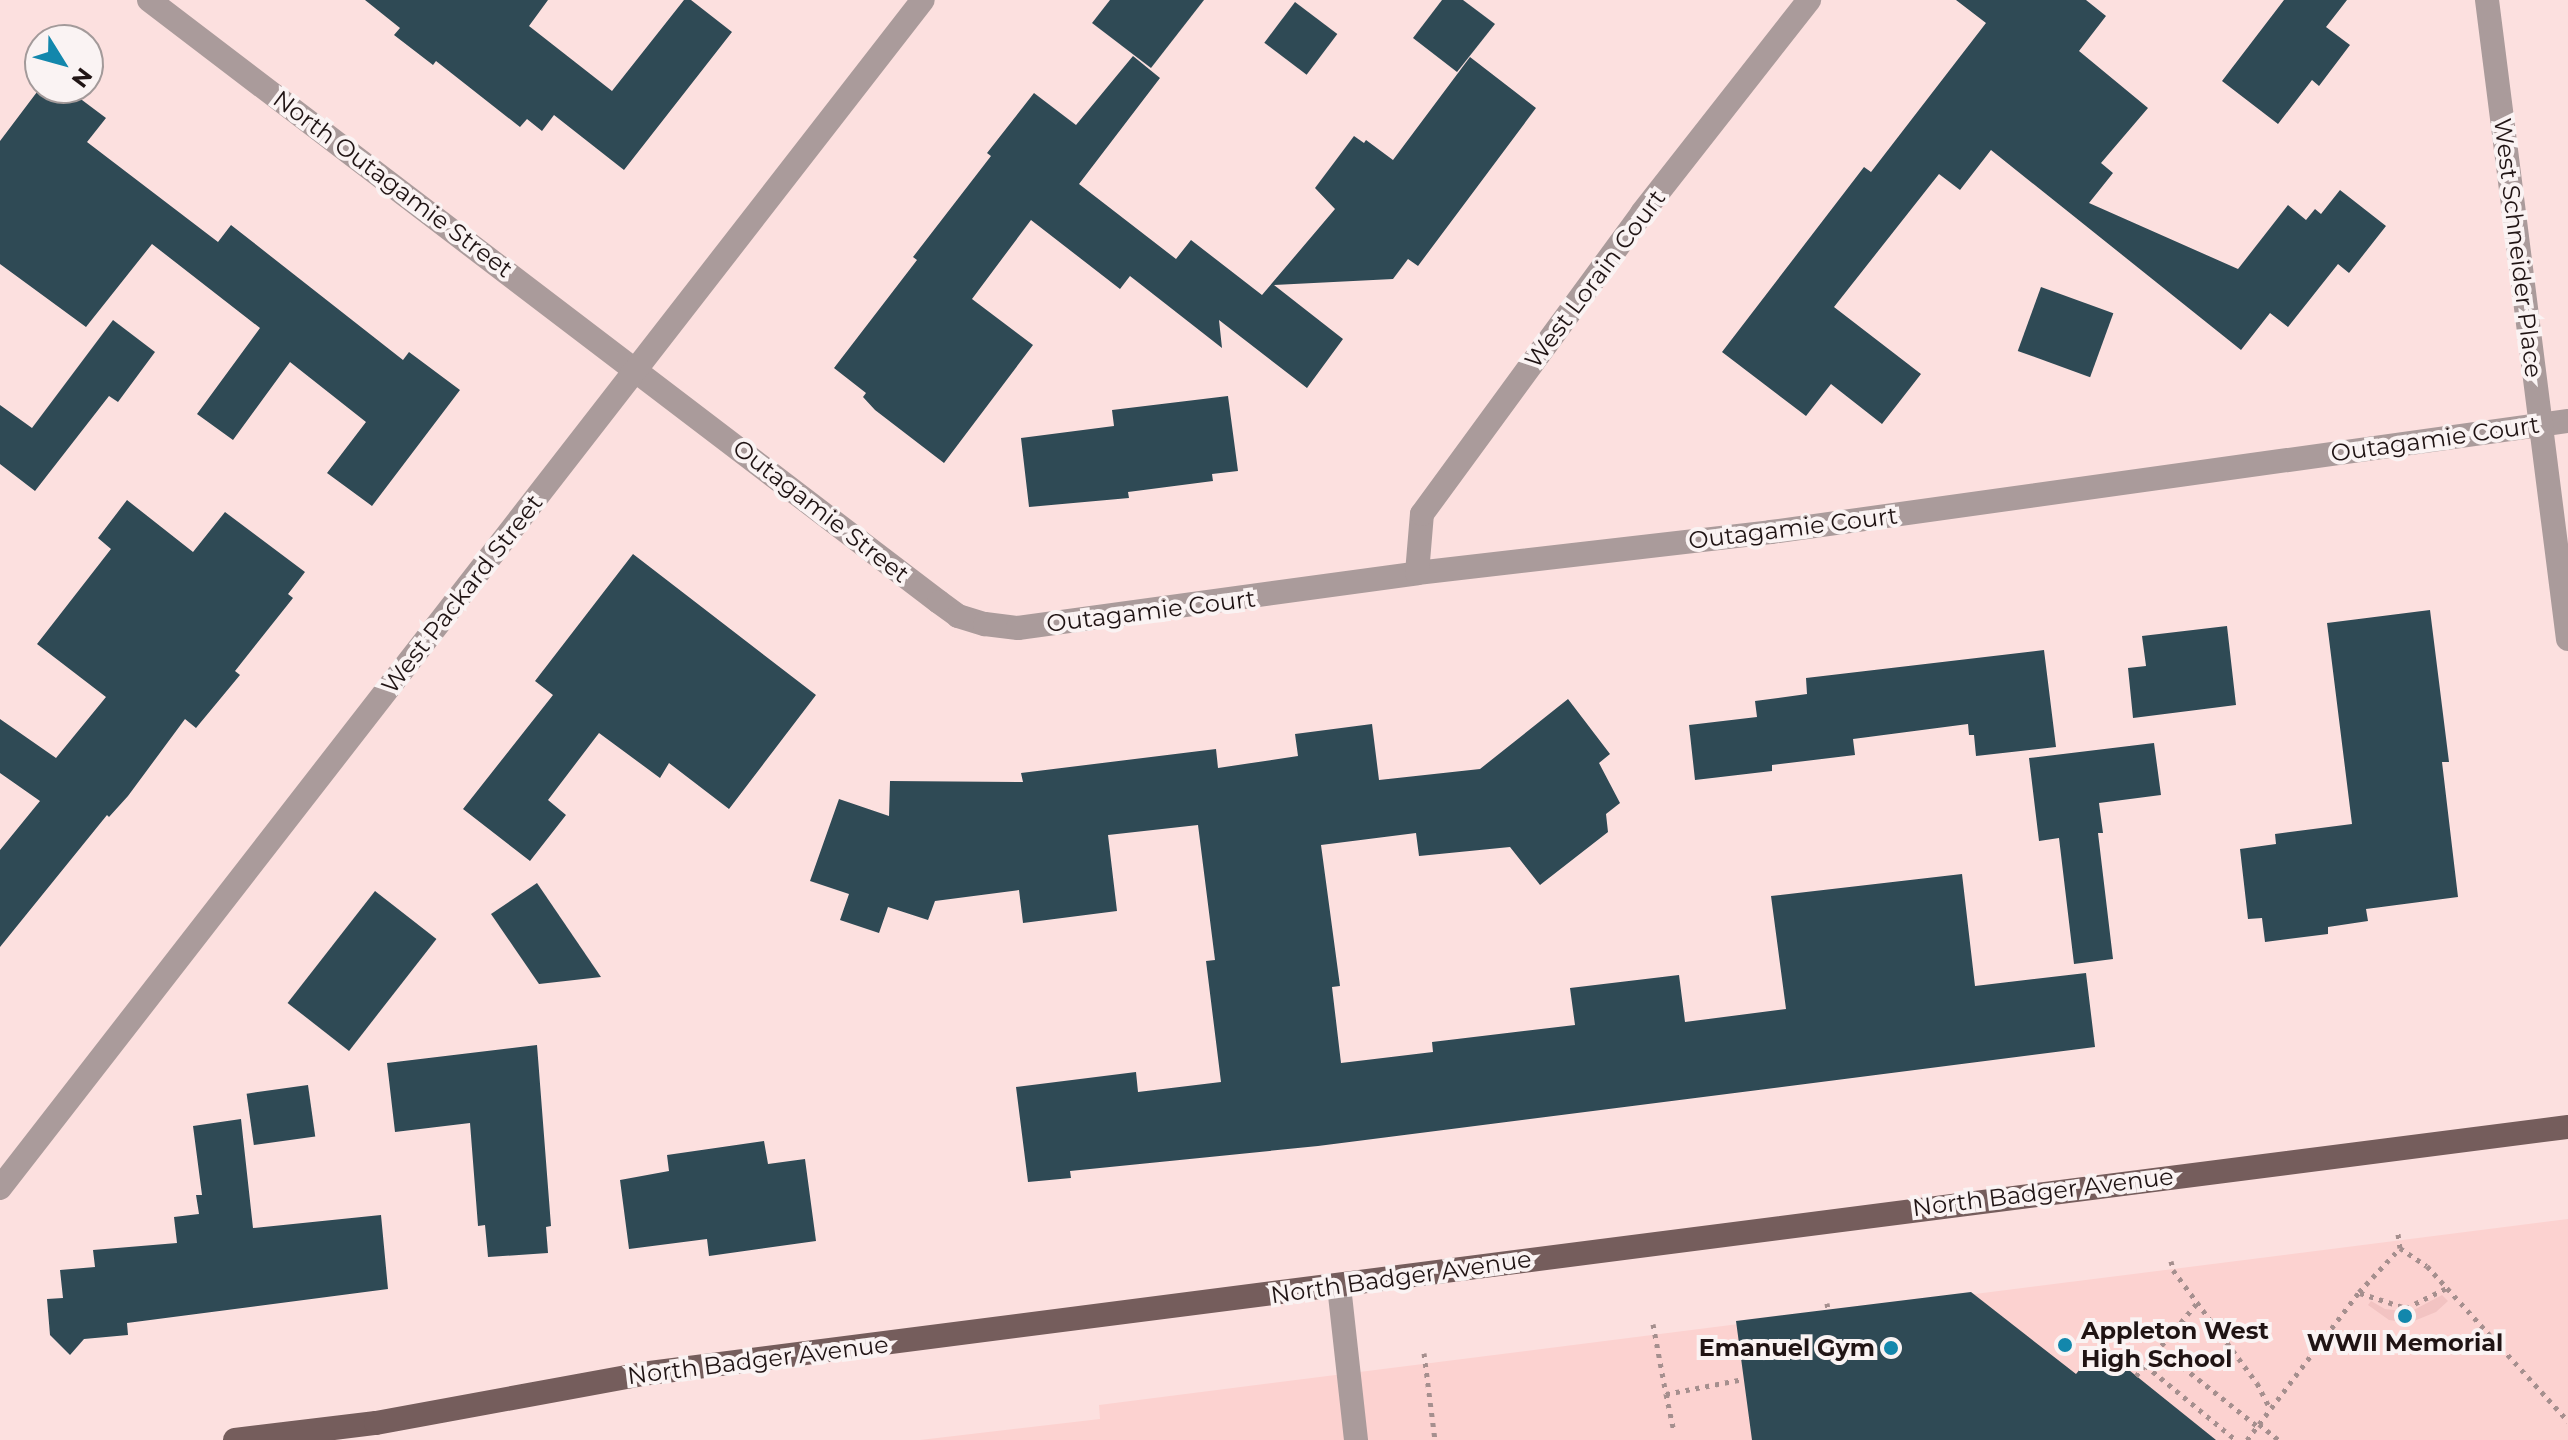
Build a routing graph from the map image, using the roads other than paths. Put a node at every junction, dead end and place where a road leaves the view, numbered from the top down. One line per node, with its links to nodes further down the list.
1 (149, 0): 5 (street, North Outagamie Street)
2 (923, 0): 5 (street, West Packard Street)
3 (1809, 0): 8 (street, West Lorain Court)
4 (2487, 0): 7 (street, West Schneider Place)
5 (636, 369): 9 (street, Outagamie Street); 12 (street, West Packard Street)
6 (2568, 421): 7 (street, Outagamie Court)
7 (2540, 424): 8 (street, Outagamie Court); 10 (street, West Schneider Place)
8 (1417, 573): 9 (street, Outagamie Court)
9 (1018, 628)
10 (2568, 639)
11 (2568, 1127): 13 (main road, North Badger Avenue)
12 (0, 1188)
13 (1339, 1286): 14 (main road, North Badger Avenue); 15 (street)
14 (235, 1440)
15 (1356, 1440)

